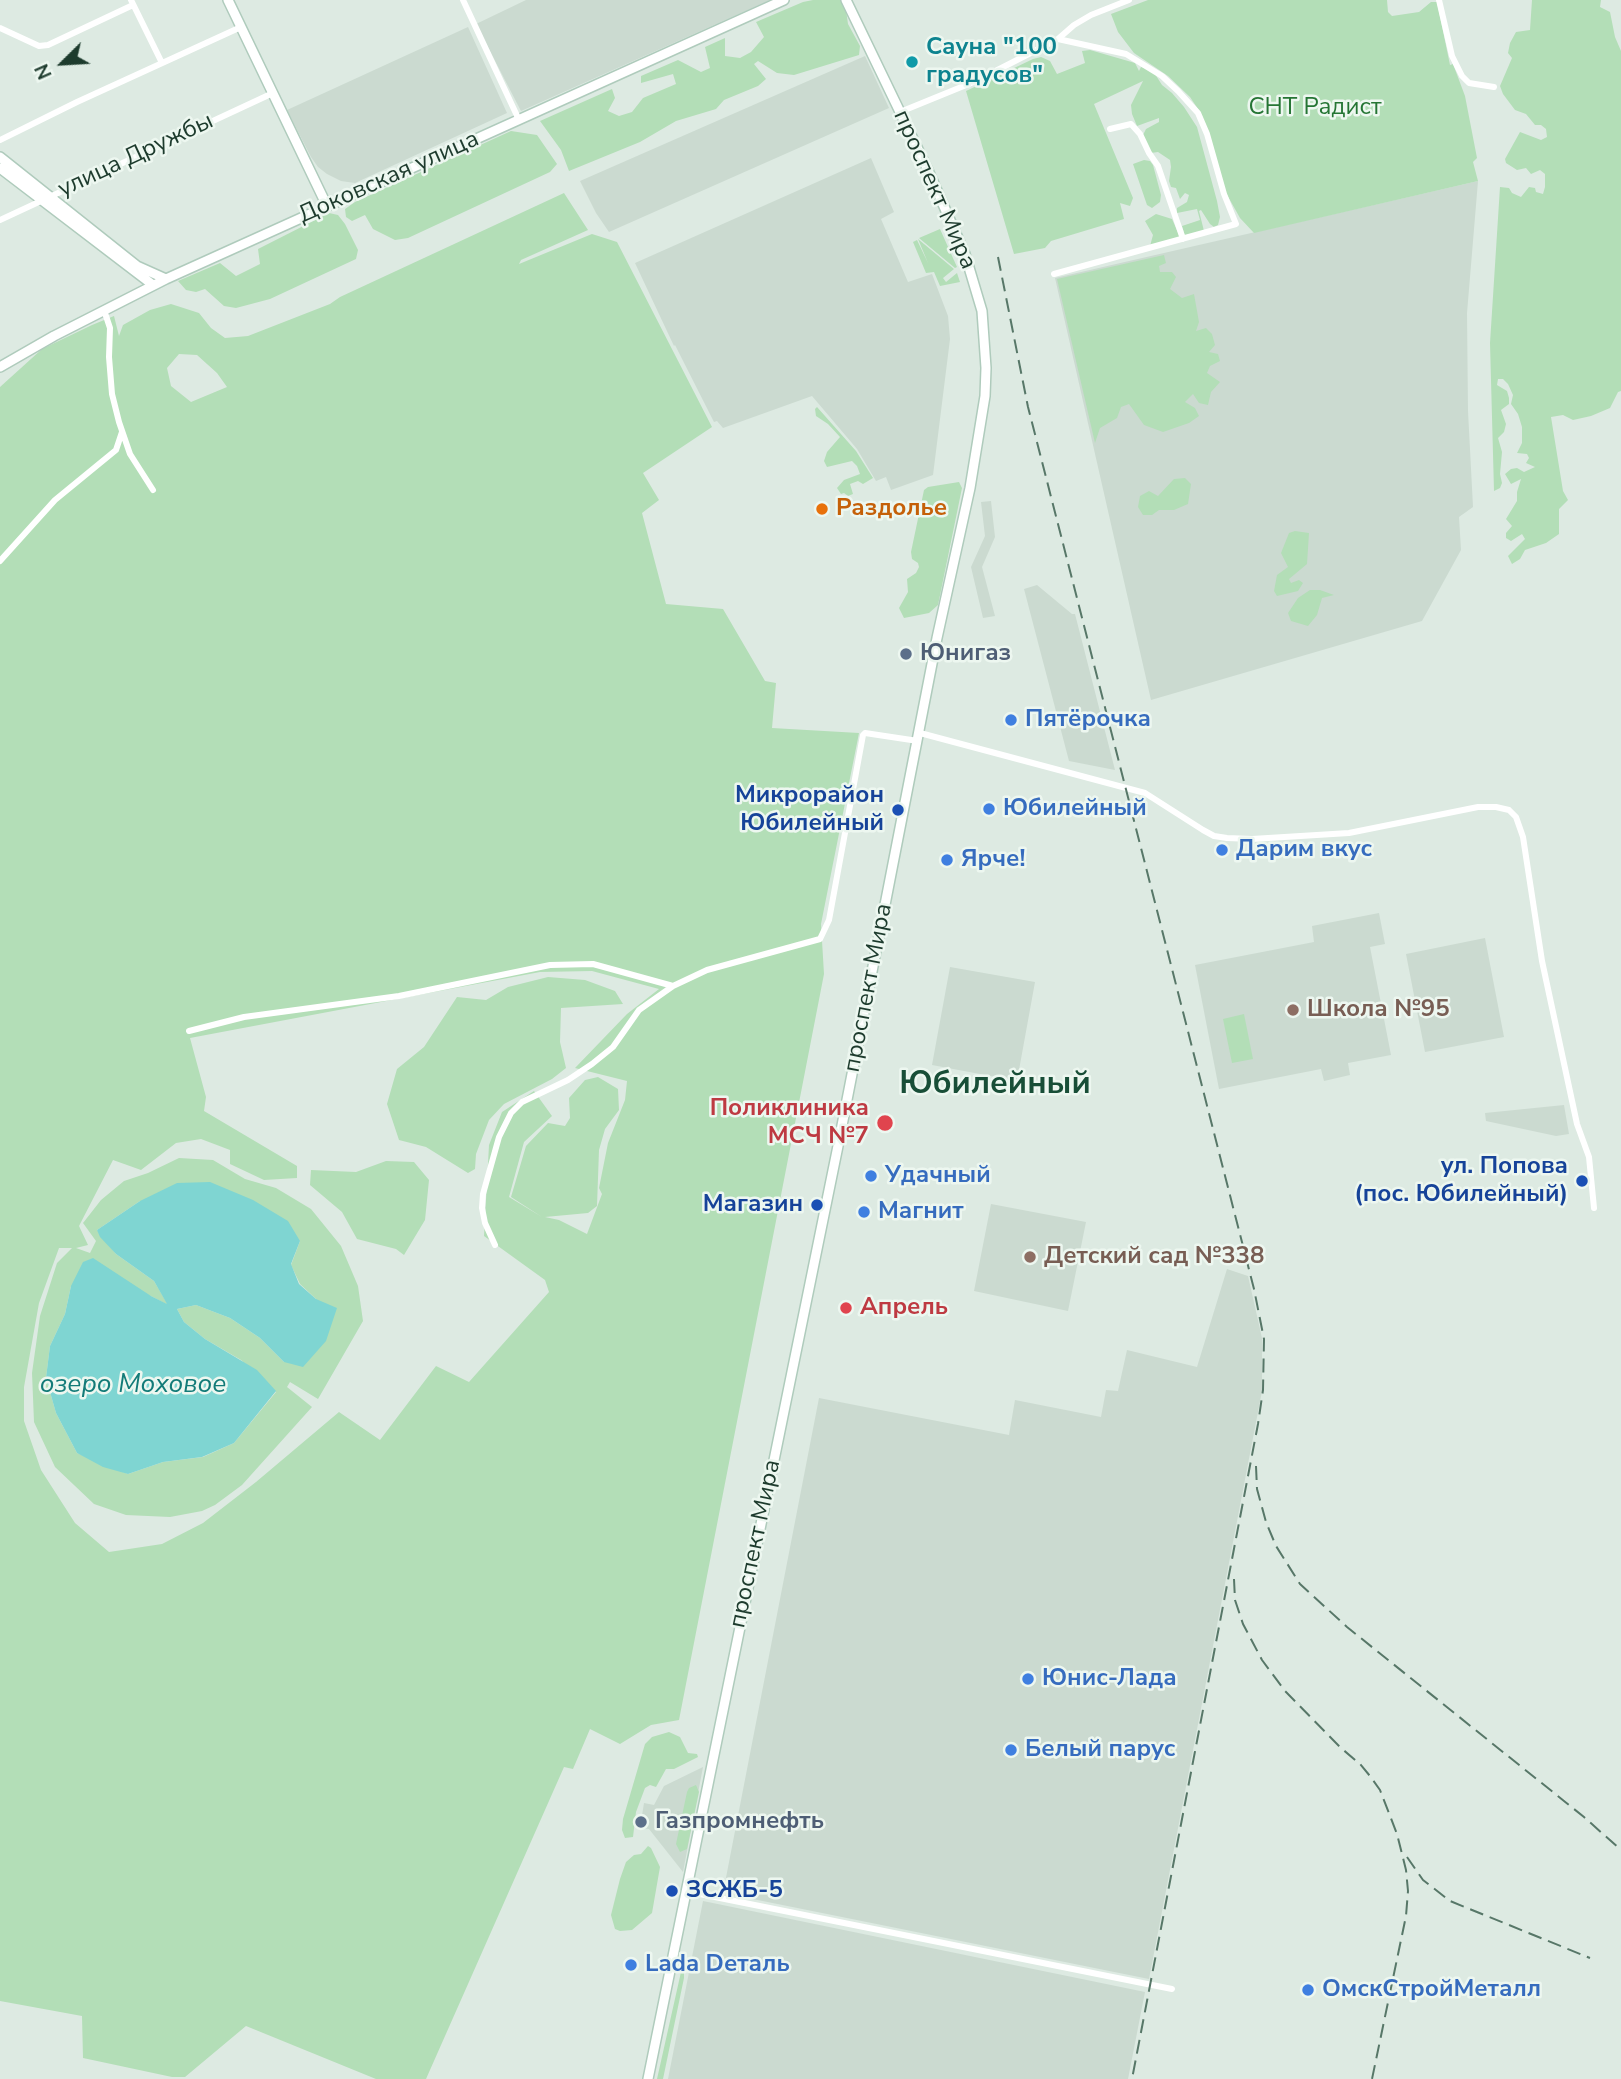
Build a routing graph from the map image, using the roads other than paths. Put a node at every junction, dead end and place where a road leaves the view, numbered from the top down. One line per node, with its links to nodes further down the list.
1 (228, 0): 9 (street)
2 (463, 0): 16 (street)
3 (784, 0): 16 (street, Доковская улица)
4 (846, 0): 15 (street, проспект Мира)
5 (1129, 0): 8 (street)
6 (1439, 0): 13 (street)
7 (132, 2): 10 (street); 12 (street)
8 (1120, 2): 11 (street)
9 (241, 27): 12 (street); 14 (street)
10 (0, 28)
11 (1058, 40): 15 (street); 24 (street)
12 (162, 63): 18 (street)
13 (1494, 88)
14 (273, 93): 21 (street, улица Дружбы); 22 (street)
15 (900, 113): 33 (street, проспект Мира)
16 (519, 120): 22 (street, Доковская улица)
17 (1110, 129): 24 (street)
18 (0, 141)
19 (0, 157): 21 (street)
20 (0, 168): 21 (street)
21 (46, 198): 23 (street, улица Дружбы); 26 (street); 27 (street)
22 (327, 206): 26 (street, Доковская улица)
23 (0, 220)
24 (1183, 239): 25 (street)
25 (1054, 274)
26 (166, 279): 27 (street, Доковская улица)
27 (153, 285): 28 (street, Доковская улица)
28 (104, 310): 29 (street, Доковская улица); 30 (street)
29 (0, 368)
30 (122, 432): 31 (street); 32 (street)
31 (153, 490)
32 (0, 561)
33 (919, 737): 34 (street); 36 (street); 38 (street, проспект Мира)
34 (673, 986): 35 (street); 37 (street)
35 (189, 1031)
36 (1594, 1208)
37 (495, 1245)
38 (685, 1892): 39 (street); 40 (street, проспект Мира)
39 (1172, 1989)
40 (648, 2079)

